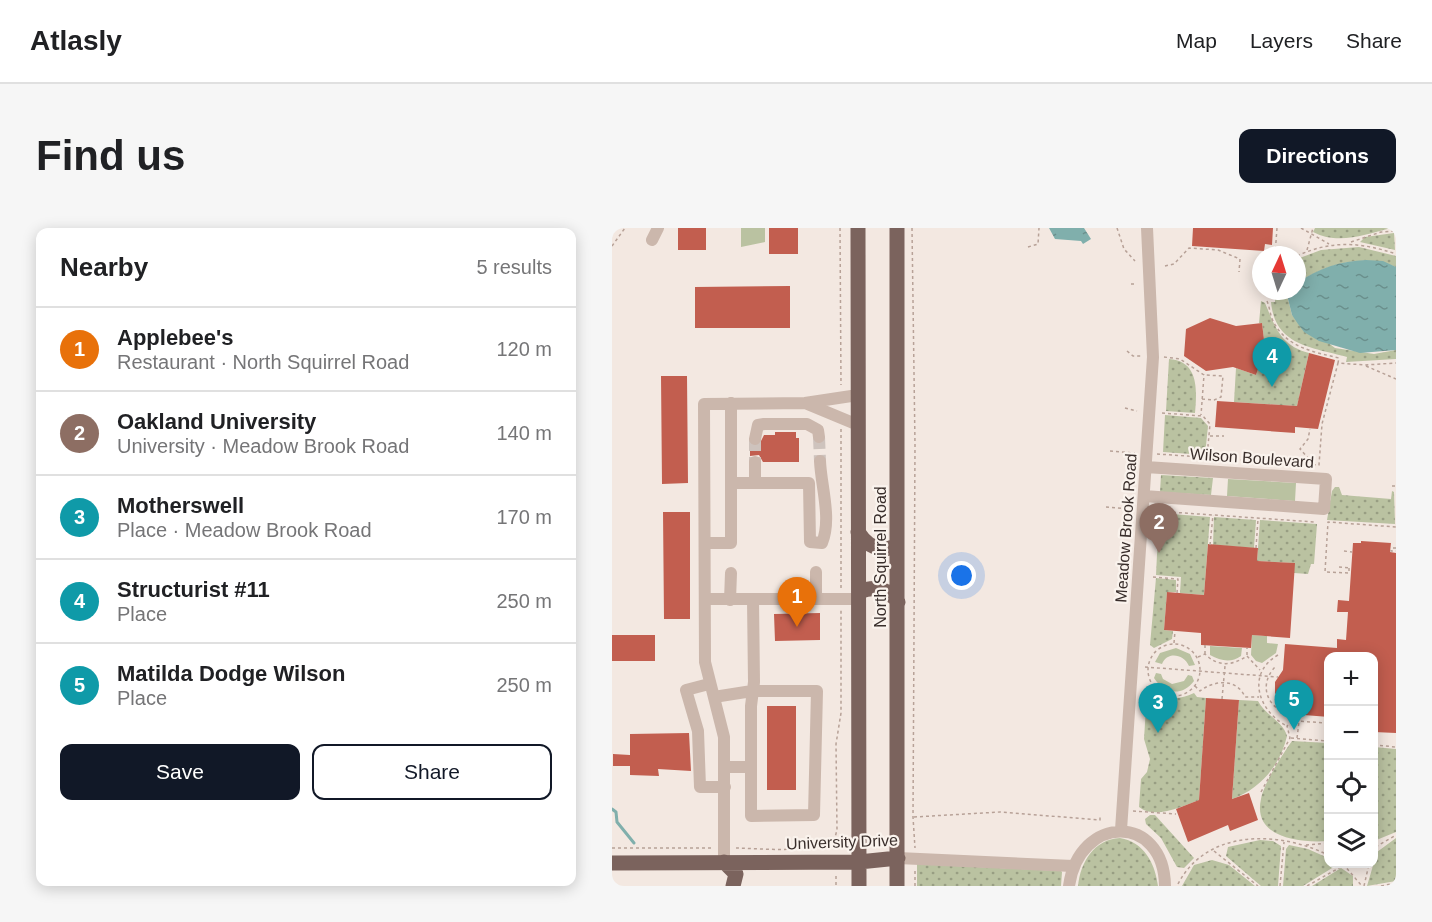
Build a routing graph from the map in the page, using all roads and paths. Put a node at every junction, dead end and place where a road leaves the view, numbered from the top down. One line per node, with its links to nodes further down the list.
1 (625, 228): 18 (path)
2 (658, 228): 15 (street)
3 (840, 228): 38 (path)
4 (858, 228): 37 (main road, North Squirrel Road)
5 (897, 228): 75 (main road, North Squirrel Road)
6 (912, 228): 132 (path)
7 (1039, 228): 20 (path)
8 (1117, 228): 23 (path)
9 (1147, 228): 60 (street, Meadow Brook Road)
10 (1277, 228): 19 (path)
11 (1301, 228): 14 (path)
12 (1313, 228): 14 (path)
13 (1396, 231): 16 (path)
14 (1310, 233): 17 (path); 21 (path)
15 (652, 240)
16 (1350, 242): 17 (path); 22 (path)
17 (1330, 244): 21 (path)
18 (612, 246)
19 (1276, 246)
20 (1028, 247)
21 (1306, 251)
22 (1396, 254)
23 (1135, 261)
24 (1165, 266): 25 (path)
25 (1239, 272)
26 (1131, 284): 27 (path)
27 (1144, 285)
28 (1267, 301): 32 (path)
29 (1127, 351): 30 (path)
30 (1146, 356)
31 (1167, 357): 35 (path)
32 (1338, 363): 34 (path); 59 (path)
33 (1396, 363): 34 (path)
34 (1365, 365): 36 (path)
35 (1204, 375): 39 (path); 39 (path)
36 (1396, 379)
37 (858, 395): 38 (street); 47 (main road, North Squirrel Road)
38 (841, 396): 41 (street)
39 (1202, 399): 45 (path)
40 (731, 403): 41 (street); 61 (street); 74 (street)
41 (805, 403): 46 (street)
42 (1125, 408): 43 (path)
43 (1143, 412)
44 (1164, 413): 45 (path)
45 (1201, 416): 49 (path)
46 (841, 419): 47 (street); 88 (path)
47 (858, 425): 73 (main road, North Squirrel Road)
48 (1310, 429): 59 (path)
49 (1209, 436): 50 (path); 56 (path)
50 (1224, 436)
51 (819, 437): 52 (street)
52 (755, 439)
53 (1110, 451): 54 (path)
54 (1139, 453)
55 (1161, 454): 56 (path)
56 (1207, 458): 59 (path)
57 (820, 461): 62 (street)
58 (755, 462): 62 (street)
59 (1309, 465)
60 (1146, 467): 65 (street, Meadow Brook Road); 65 (street, Wilson Boulevard)
61 (731, 483): 62 (street); 74 (street)
62 (755, 483)
63 (1392, 486): 64 (path)
64 (1396, 486)
65 (1144, 496): 134 (street, Meadow Brook Road)
66 (1106, 507): 67 (path)
67 (1137, 509)
68 (1157, 511): 69 (path)
69 (1213, 514): 70 (path); 76 (path)
70 (1258, 518): 71 (path); 77 (path)
71 (1315, 522)
72 (1396, 527): 80 (path)
73 (858, 532): 75 (main road); 85 (main road, North Squirrel Road)
74 (705, 543): 86 (street)
75 (897, 545): 91 (main road, North Squirrel Road)
76 (1210, 545)
77 (1256, 548)
78 (1344, 551): 79 (path)
79 (1352, 552)
80 (1339, 567)
81 (816, 572): 87 (street)
82 (731, 573): 89 (street)
83 (1153, 577): 84 (path)
84 (1177, 593)
85 (859, 595): 88 (street); 91 (main road); 148 (main road, North Squirrel Road)
86 (705, 599): 89 (street); 111 (street)
87 (816, 599): 88 (street); 90 (street)
88 (841, 599): 137 (path)
89 (730, 600): 90 (street)
90 (753, 600): 113 (street)
91 (898, 602): 146 (main road, North Squirrel Road)
92 (1175, 631): 93 (path)
93 (1174, 644): 99 (path); 103 (path)
94 (1206, 645): 96 (path)
95 (1247, 648): 98 (path)
96 (1205, 654): 99 (path); 100 (path)
97 (1278, 655): 104 (path)
98 (1246, 656): 100 (path); 104 (path)
99 (1197, 658): 105 (path)
100 (1225, 665): 106 (path)
101 (1276, 666): 108 (path)
102 (1144, 667): 103 (path)
103 (1148, 668): 105 (path); 112 (path)
104 (1262, 671): 107 (path)
105 (1200, 672): 106 (path); 112 (path)
106 (1224, 674): 107 (path); 110 (path)
107 (1260, 676): 108 (path); 115 (path)
108 (1269, 676): 109 (path); 117 (path)
109 (1278, 677)
110 (1224, 682): 112 (path); 115 (path); 116 (path)
111 (709, 684): 114 (street); 128 (street)
112 (1195, 686)
113 (752, 691): 114 (street); 127 (street); 127 (street)
114 (714, 697): 126 (street)
115 (1260, 698): 120 (path)
116 (1222, 699)
117 (1294, 721): 118 (path); 120 (path)
118 (1299, 722): 119 (path); 122 (path)
119 (1324, 723)
120 (1287, 726): 121 (path)
121 (1290, 738): 122 (path); 129 (path)
122 (1297, 739): 123 (path)
123 (1324, 741)
124 (1378, 745): 125 (path)
125 (1396, 747)
126 (725, 767): 127 (street); 128 (street)
127 (751, 767)
128 (725, 787): 147 (street)
129 (1261, 792)
130 (1137, 812): 131 (path)
131 (1176, 814)
132 (913, 817): 133 (path); 143 (path)
133 (1100, 817)
134 (1122, 830): 151 (street); 164 (street)
135 (1396, 835): 142 (path)
136 (1284, 840): 141 (path); 144 (path); 166 (path)
137 (834, 841)
138 (1324, 843): 141 (path)
139 (868, 844): 140 (path)
140 (889, 844)
141 (1305, 845): 145 (path)
142 (1378, 845)
143 (916, 850)
144 (1213, 850): 157 (path); 165 (path)
145 (1324, 853)
146 (898, 858): 148 (main road, University Drive); 151 (street, University Drive); 161 (main road, North Squirrel Road)
147 (724, 862): 148 (main road, University Drive); 149 (main road, University Drive); 158 (main road)
148 (859, 862): 160 (main road, North Squirrel Road)
149 (612, 863)
150 (915, 864): 162 (path)
151 (1073, 866): 163 (street)
152 (1337, 868): 167 (path)
153 (1347, 868): 168 (path)
154 (1368, 868): 168 (path)
155 (836, 871): 159 (path)
156 (1396, 883): 169 (path)
157 (1178, 884)
158 (733, 886)
159 (836, 886)
160 (859, 886)
161 (897, 886)
162 (915, 886)
163 (1069, 886)
164 (1165, 886)
165 (1258, 886)
166 (1280, 886)
167 (1307, 886)
168 (1363, 886)
169 (1381, 886)

